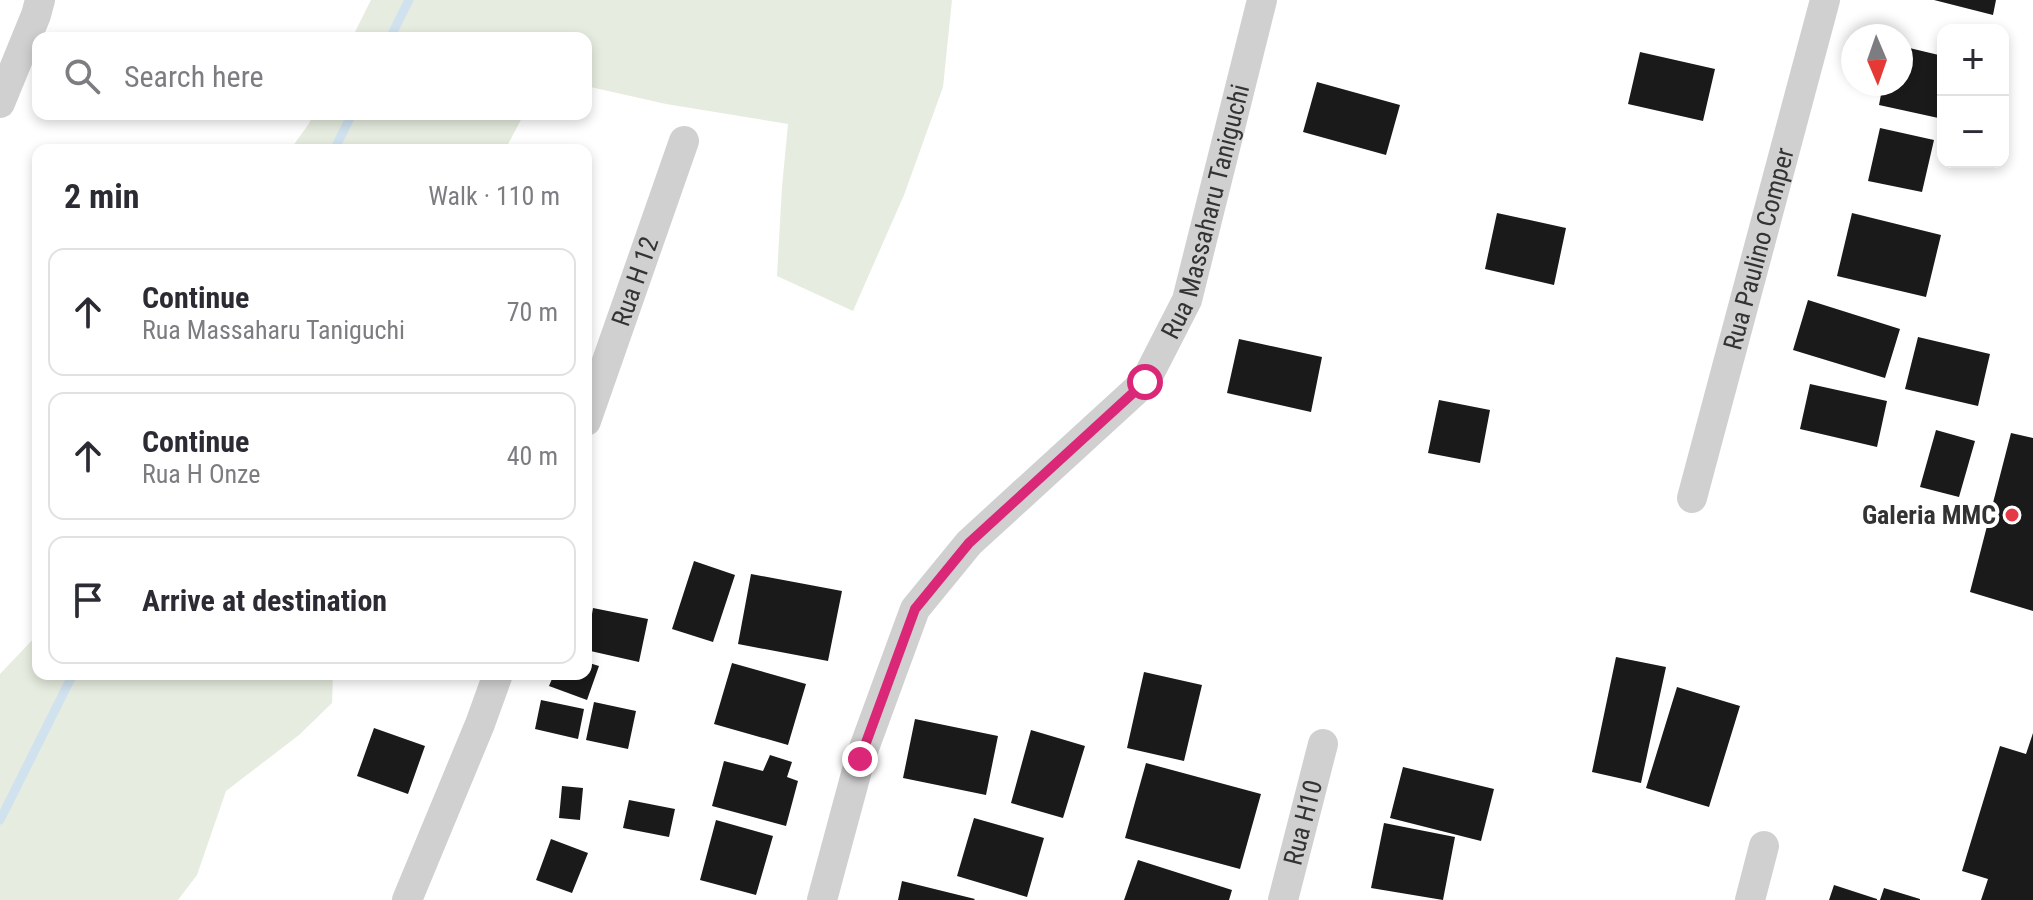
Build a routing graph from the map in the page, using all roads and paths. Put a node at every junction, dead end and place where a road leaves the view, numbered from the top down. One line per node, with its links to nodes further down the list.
1 (40, 0): 4 (street)
2 (1262, 0): 12 (street, Rua Massaharu Taniguchi)
3 (1825, 0): 7 (street, Rua Paulino Comper)
4 (0, 103)
5 (684, 141): 6 (street, Rua H 12)
6 (592, 404)
7 (1692, 498)
8 (496, 680): 11 (street)
9 (1323, 744): 13 (street, Rua H10)
10 (1764, 846): 14 (street)
11 (407, 900)
12 (822, 900)
13 (1283, 900)
14 (1750, 900)

